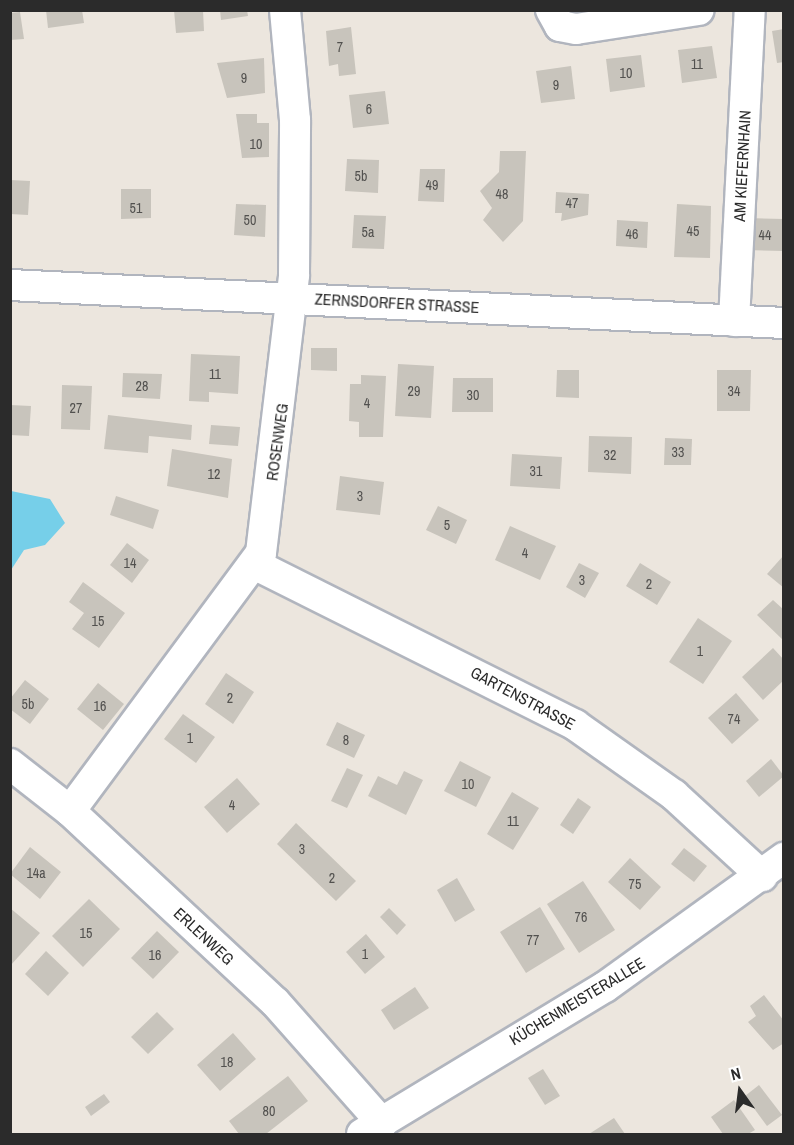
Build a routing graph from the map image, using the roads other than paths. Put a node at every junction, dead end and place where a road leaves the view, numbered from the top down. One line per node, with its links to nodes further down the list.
1 (285, 10): 6 (street, ROSENWEG)
2 (551, 10): 3 (street)
3 (699, 10)
4 (750, 10): 7 (street, AM KIEFERNHAIN)
5 (10, 285): 6 (street, ZERNSDORFER STRASSE)
6 (293, 298): 7 (street, ZERNSDORFER STRASSE); 9 (street, ROSENWEG)
7 (734, 321): 8 (street, ZERNSDORFER STRASSE)
8 (783, 323)
9 (256, 565): 11 (street, ROSENWEG); 12 (street, GARTENSTRASSE)
10 (10, 764): 11 (street, ERLENWEG)
11 (70, 811): 13 (street, ERLENWEG)
12 (772, 867): 13 (street, KÜCHENMEISTERALLEE)
13 (372, 1129)

